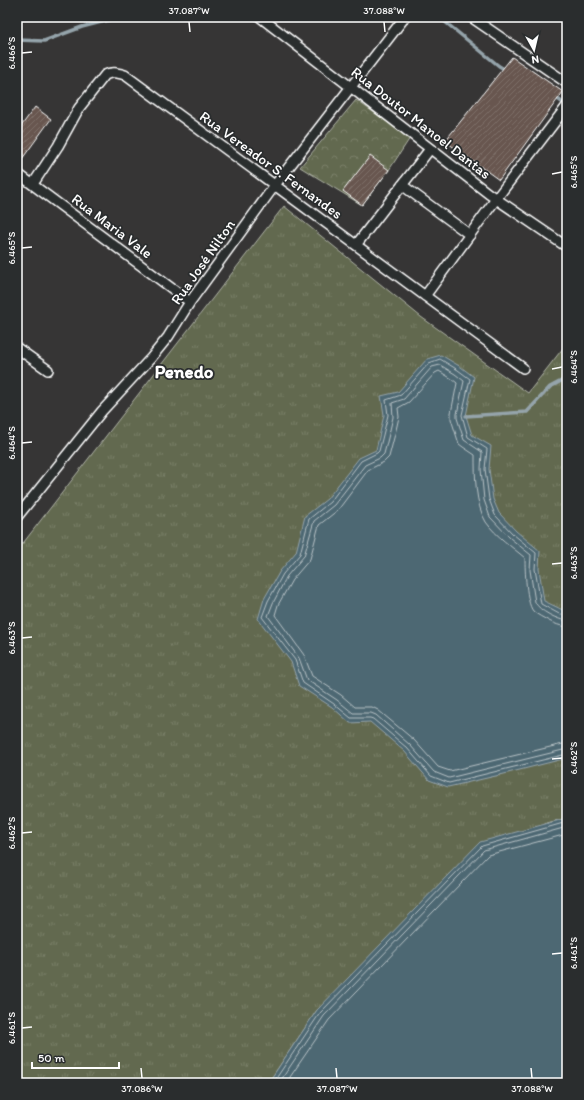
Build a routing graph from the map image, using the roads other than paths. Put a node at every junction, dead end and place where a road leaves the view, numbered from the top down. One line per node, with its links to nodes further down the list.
1 (260, 17): 5 (street, Rua Doutor Manoel Dantas)
2 (405, 17): 5 (street, Rua José Nilton)
3 (471, 17): 4 (street)
4 (567, 83)
5 (351, 87): 7 (street, Rua Doutor Manoel Dantas); 10 (street, Rua José Nilton)
6 (565, 109): 12 (street)
7 (430, 149): 11 (street); 12 (street, Rua Doutor Manoel Dantas)
8 (17, 172): 9 (street, Rua Maria Vale)
9 (33, 184): 10 (street, Rua Vereador S. Fernandes); 17 (street, Rua Maria Vale)
10 (275, 185): 14 (street, Rua Vereador S. Fernandes); 17 (street, Rua José Nilton)
11 (402, 185): 13 (street); 14 (street)
12 (496, 199): 13 (street); 15 (street, Rua Doutor Manoel Dantas)
13 (470, 235): 16 (street)
14 (356, 245): 16 (street, Rua Vereador S. Fernandes)
15 (567, 247)
16 (425, 296): 19 (street, Rua Vereador S. Fernandes)
17 (190, 302): 21 (street, Rua José Nilton)
18 (17, 348): 20 (street)
19 (522, 368)
20 (48, 370)
21 (17, 517)

